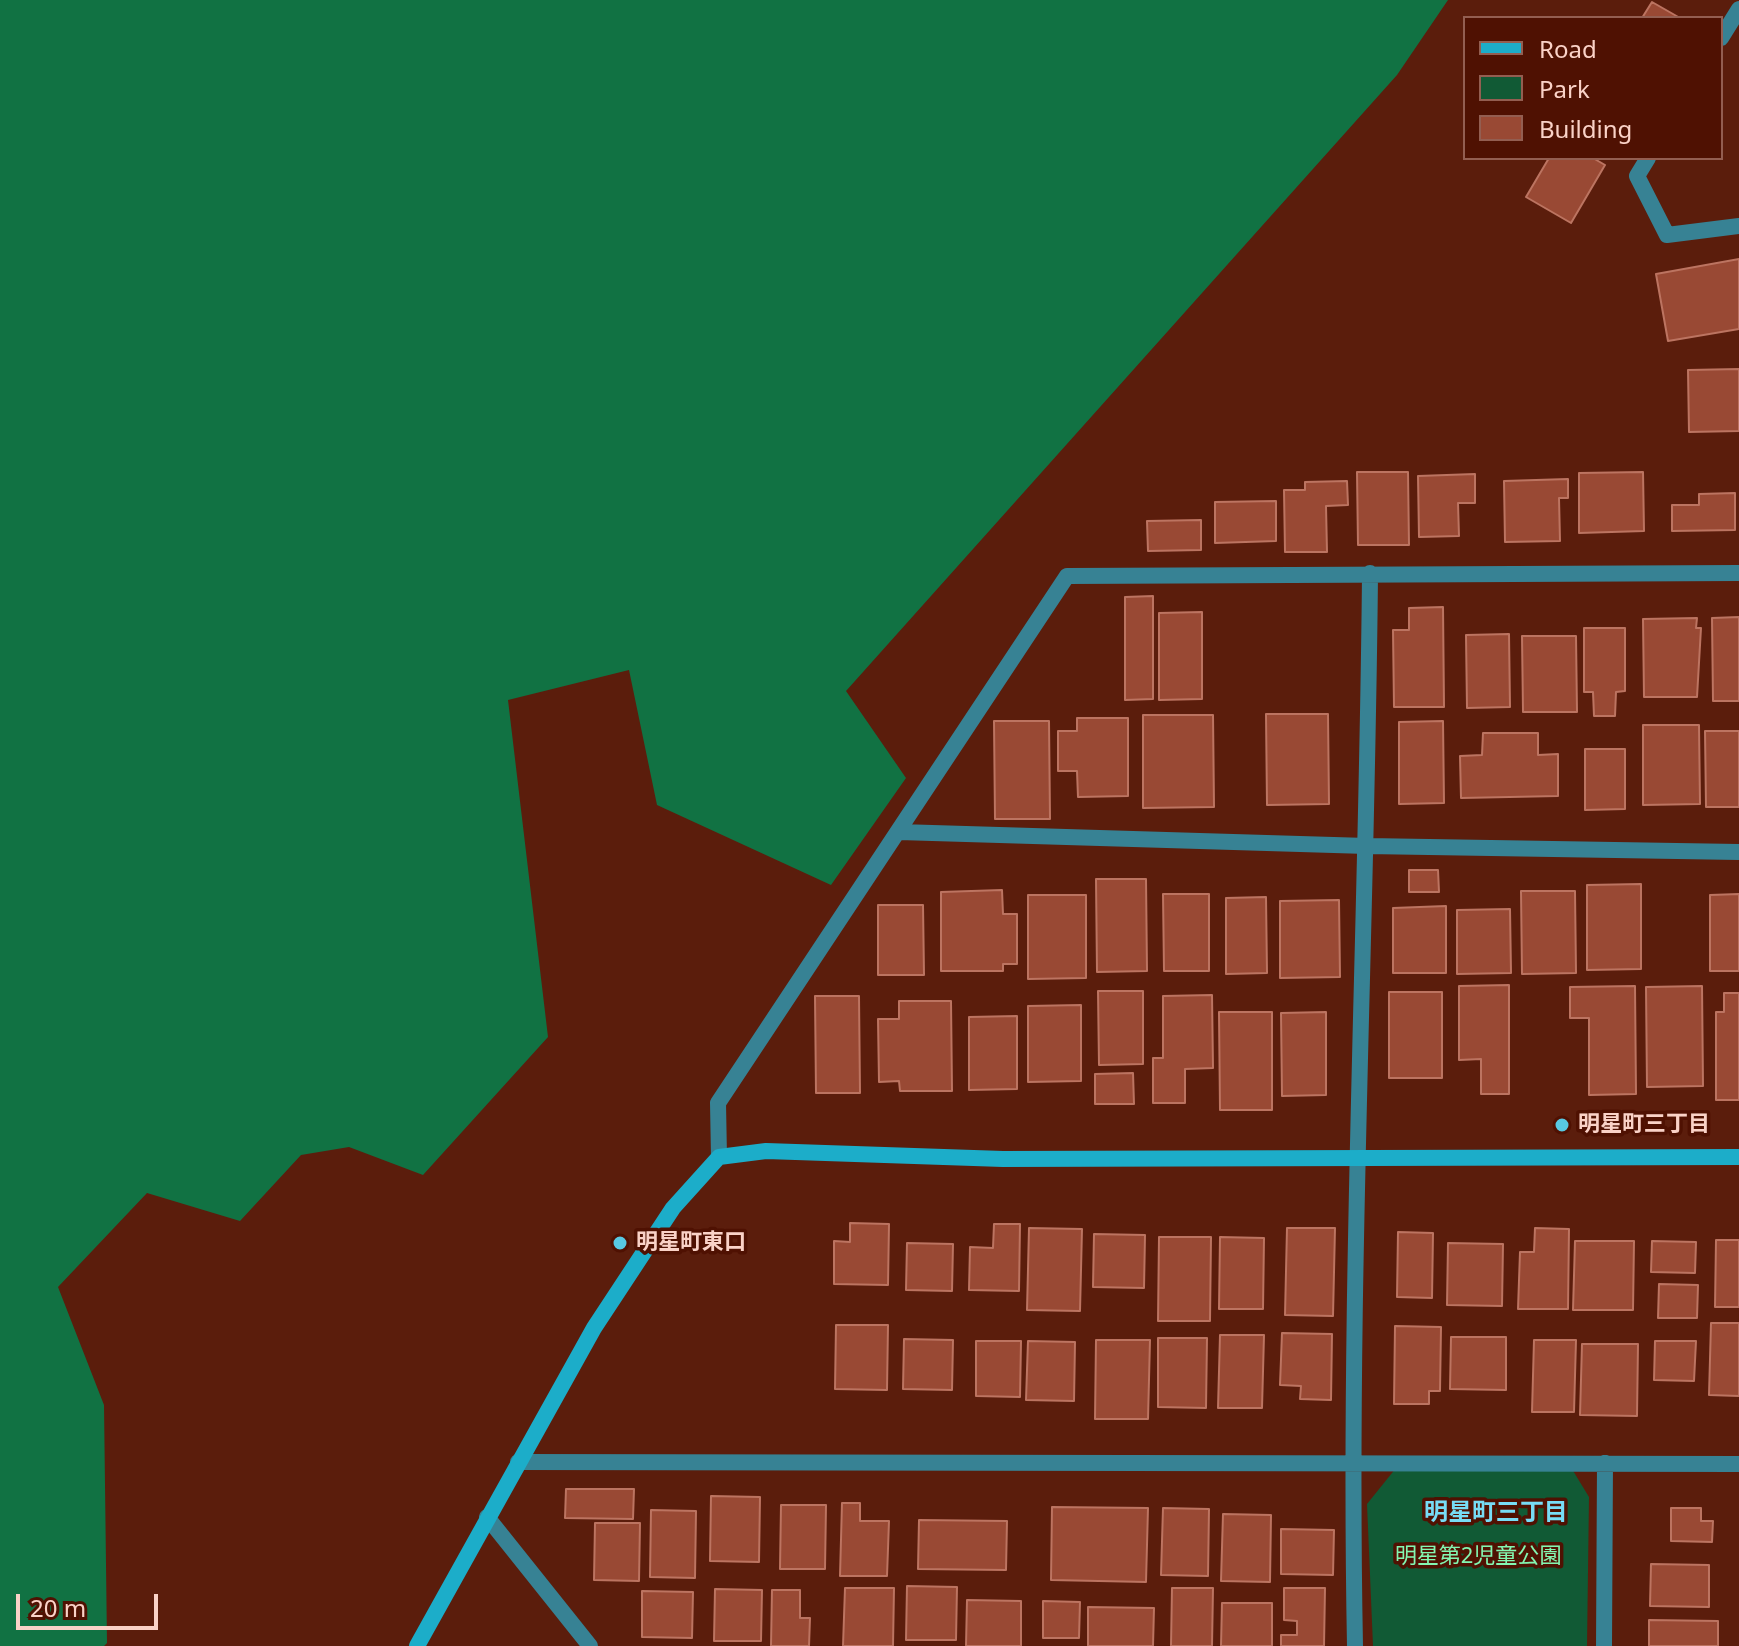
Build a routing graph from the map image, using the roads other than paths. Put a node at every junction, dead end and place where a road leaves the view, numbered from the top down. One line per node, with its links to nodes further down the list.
1 (1739, 9): 2 (street)
2 (1723, 35)
3 (1647, 160): 4 (street)
4 (1739, 226)
5 (1370, 573): 6 (street); 7 (street); 8 (street)
6 (1739, 573)
7 (899, 832): 8 (street); 10 (street)
8 (1367, 846): 9 (street); 11 (street)
9 (1739, 852)
10 (719, 1157): 11 (street); 13 (street)
11 (1360, 1157): 12 (street); 14 (street)
12 (1739, 1157)
13 (518, 1462): 14 (street); 17 (street)
14 (1352, 1463): 15 (street); 20 (street)
15 (1605, 1463): 16 (street); 21 (street)
16 (1739, 1464)
17 (487, 1517): 18 (street); 19 (street)
18 (417, 1646)
19 (590, 1646)
20 (1355, 1646)
21 (1604, 1646)

